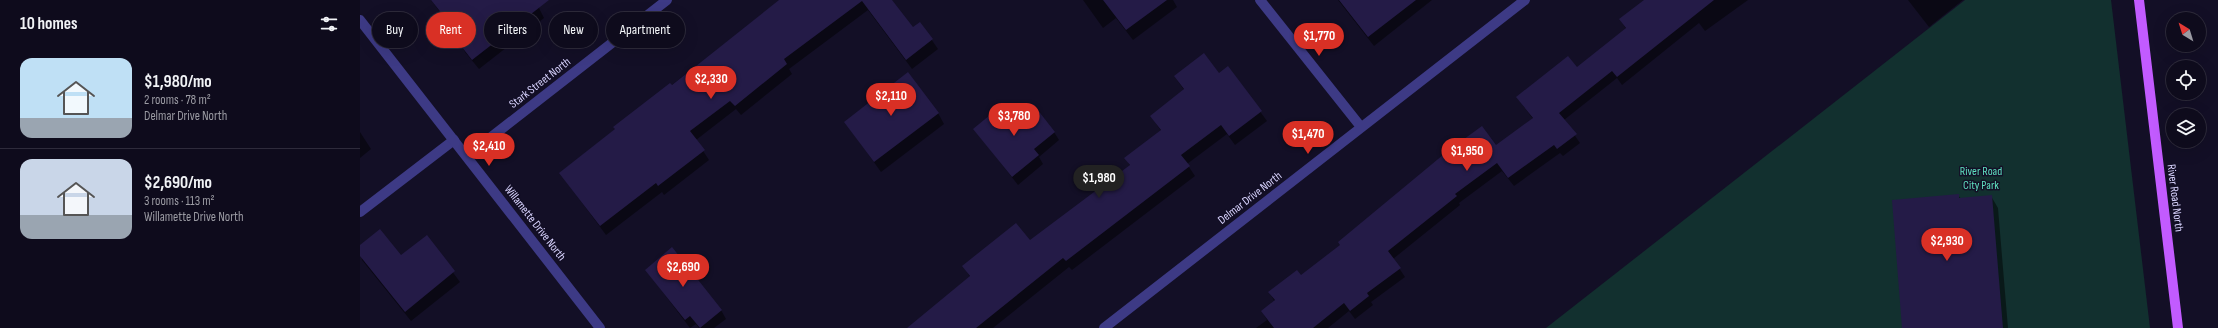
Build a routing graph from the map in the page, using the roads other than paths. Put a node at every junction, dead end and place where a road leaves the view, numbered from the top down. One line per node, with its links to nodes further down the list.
1 (666, 0): 8 (street, Stark Street North)
2 (1260, 0): 6 (street)
3 (1525, 0): 6 (street, Delmar Drive North)
4 (2139, 0): 12 (main road, River Road North)
5 (360, 20): 7 (street, Willamette Drive North)
6 (1360, 127): 11 (street, Delmar Drive North)
7 (454, 140): 8 (street, Willamette Drive North); 9 (street)
8 (467, 156): 10 (street, Willamette Drive North)
9 (360, 212)
10 (600, 328)
11 (1104, 328)
12 (2178, 328)

